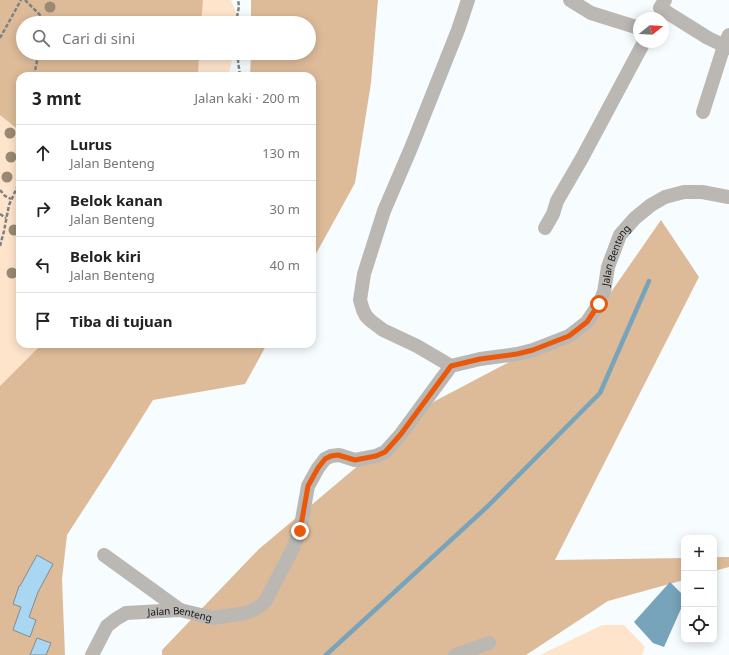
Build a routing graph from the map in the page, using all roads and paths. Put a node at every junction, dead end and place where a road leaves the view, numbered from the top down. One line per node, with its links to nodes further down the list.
1 (20, 0): 10 (path)
2 (25, 0): 7 (path)
3 (238, 0): 8 (path)
4 (468, 0): 26 (street)
5 (570, 0): 9 (street)
6 (660, 6): 11 (street)
7 (41, 16)
8 (237, 16)
9 (633, 26)
10 (0, 38)
11 (727, 43): 17 (street)
12 (641, 48): 24 (street)
13 (37, 60): 15 (path)
14 (238, 60): 16 (path)
15 (35, 72)
16 (239, 72)
17 (703, 112)
18 (16, 188): 21 (path)
19 (0, 190): 21 (path)
20 (729, 197): 26 (street, Jalan Benteng)
21 (11, 199): 23 (path)
22 (0, 214): 23 (path)
23 (6, 218): 25 (path)
24 (545, 228)
25 (0, 246)
26 (451, 366): 28 (street, Jalan Benteng)
27 (104, 555): 28 (street)
28 (180, 610): 30 (street, Jalan Benteng)
29 (489, 643): 31 (street)
30 (92, 655)
31 (455, 655)

